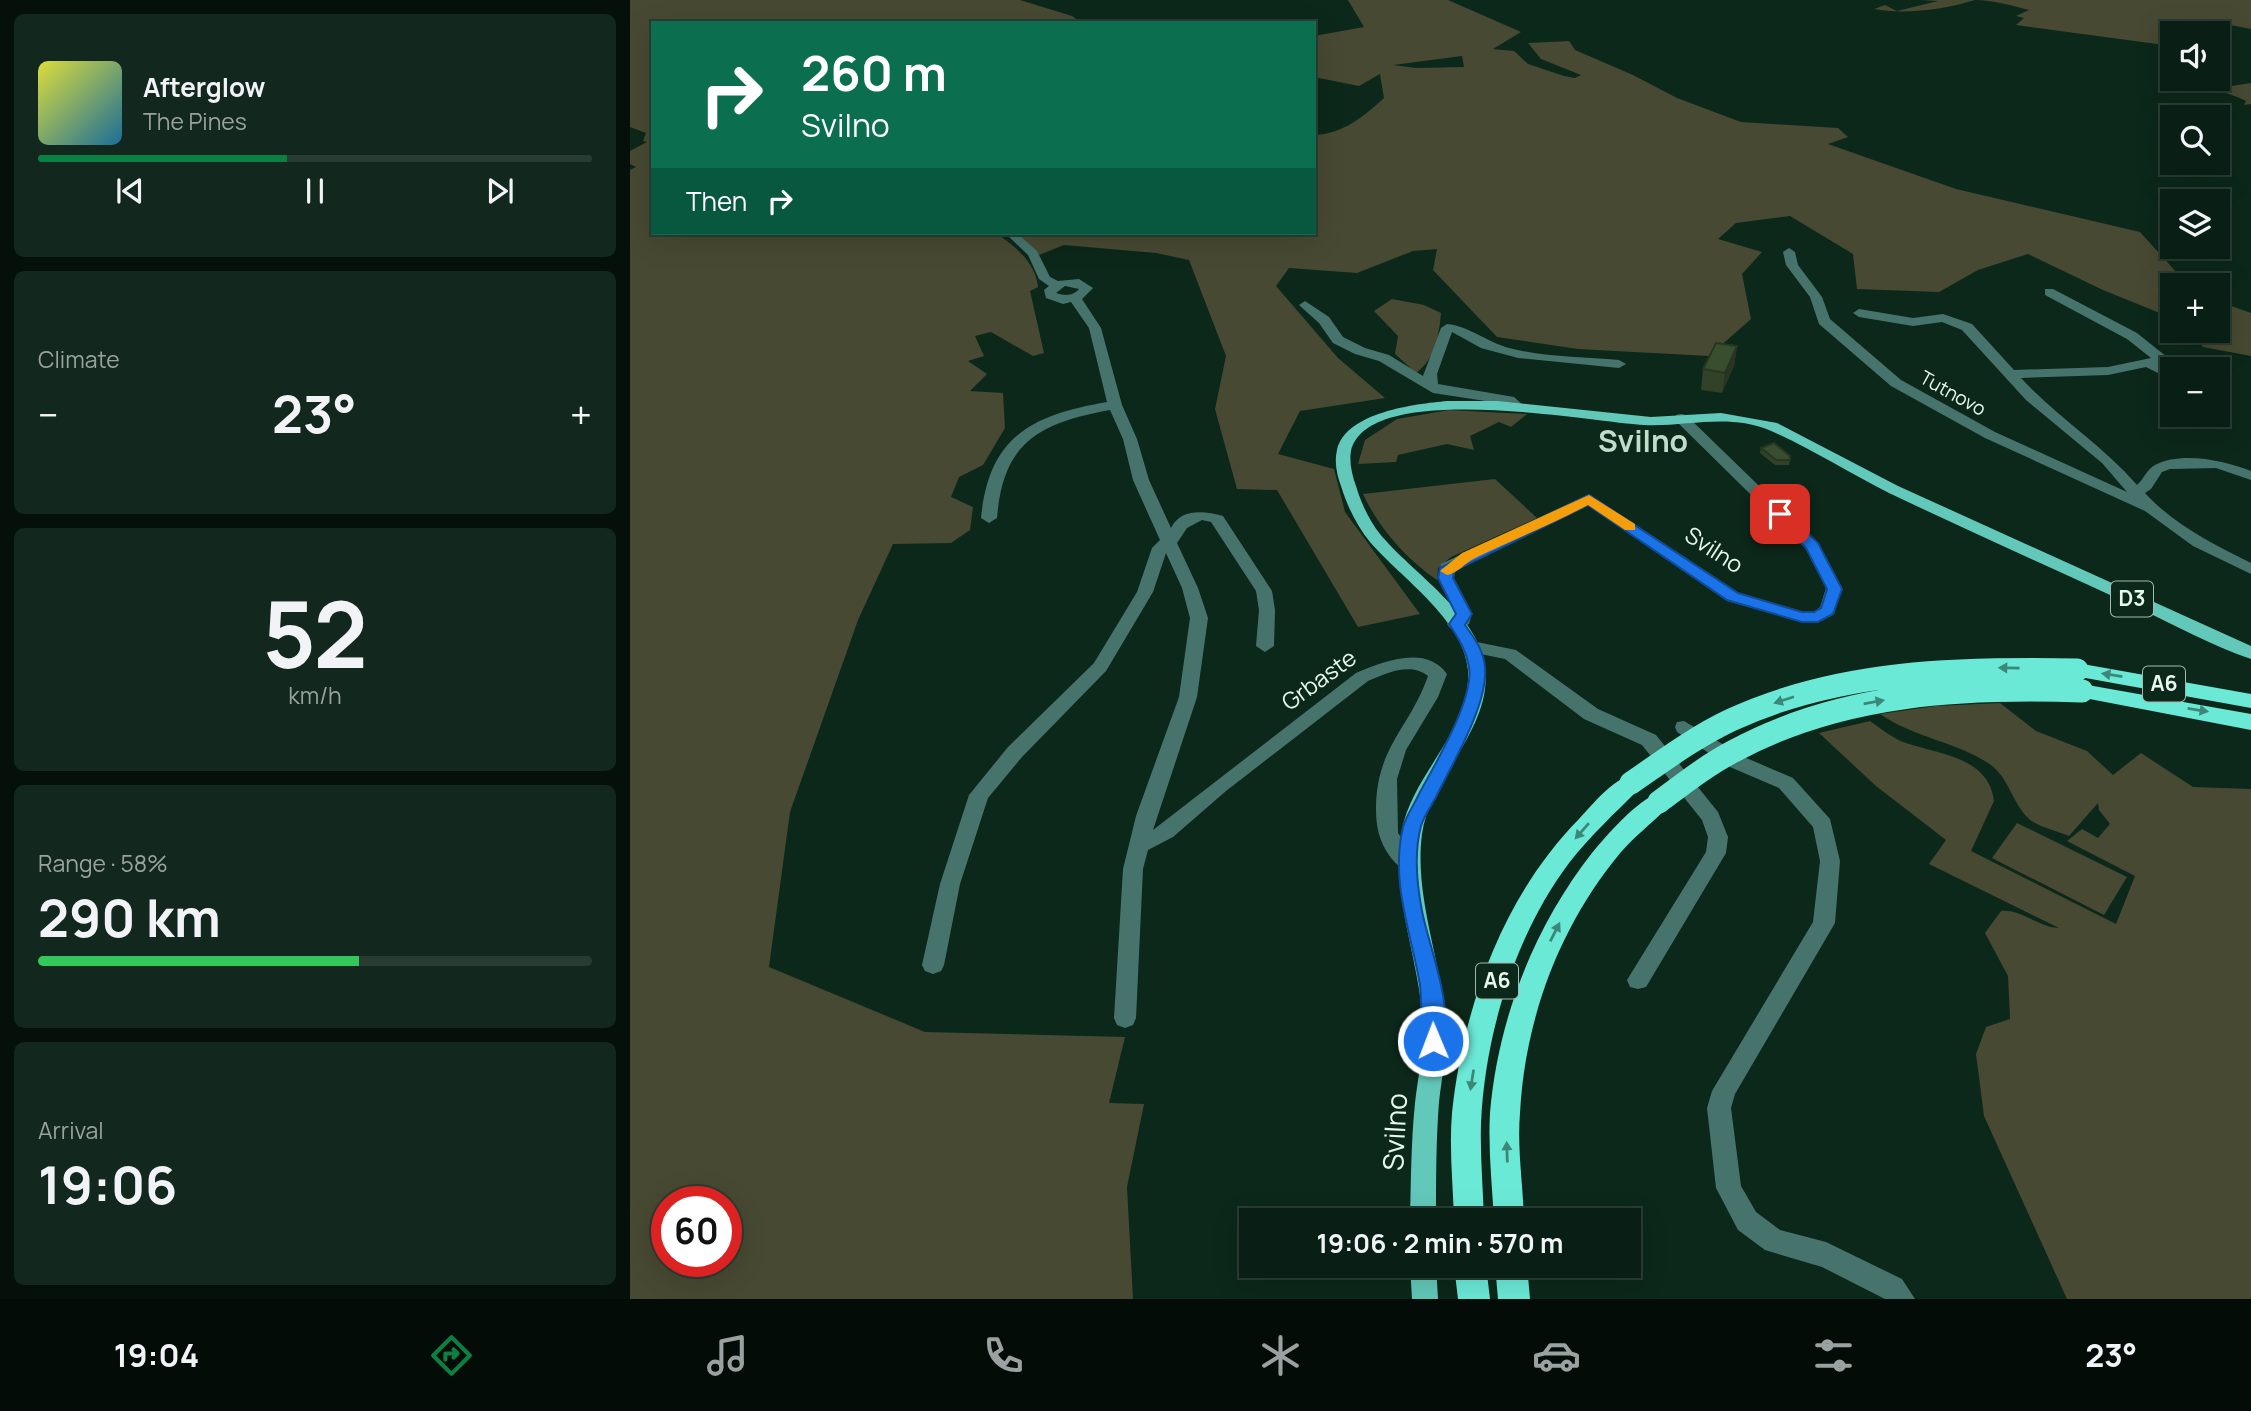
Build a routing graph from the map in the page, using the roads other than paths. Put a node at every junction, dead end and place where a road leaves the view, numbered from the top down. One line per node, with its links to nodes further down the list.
1 (1013, 235): 11 (street)
2 (1789, 252): 16 (street, Tutnovo)
3 (2049, 292): 7 (street)
4 (1305, 304): 10 (street, Svilno)
5 (1859, 313): 9 (street, Tutnovo)
6 (1619, 365): 10 (street)
7 (2151, 365): 8 (street); 9 (street, Tutnovo)
8 (2160, 370)
9 (2011, 374): 15 (street, Tutnovo)
10 (1432, 386): 12 (street, Svilno)
11 (1115, 405): 17 (street); 18 (street)
12 (1517, 406): 13 (main road, Svilno / D3); 20 (main road, Svilno / D3)
13 (1681, 418): 20 (street, Svilno); 23 (main road, Svilno / D3)
14 (2251, 476): 15 (street)
15 (2138, 490): 16 (street, Tutnovo)
16 (2150, 508): 19 (street, Tutnovo)
17 (989, 518)
18 (1167, 542): 21 (street); 28 (street); 30 (street)
19 (2251, 569)
20 (1456, 624): 22 (main road, Svilno / D3)
21 (1265, 646)
22 (1472, 647): 29 (main road, Svilno / D3); 31 (street)
23 (2251, 653)
24 (2080, 681): 25 (highway, A6, one-way to 24); 26 (highway, A6, one-way to 26); 34 (highway, A6, one-way to 34, bridge); 35 (highway, A6, one-way to 24, bridge)
25 (2251, 701)
26 (2251, 722)
27 (1684, 727): 42 (street)
28 (1139, 845): 29 (street, Grbaste); 32 (street)
29 (1408, 862): 33 (main road, Svilno / D3)
30 (933, 965)
31 (1638, 980)
32 (1125, 1018)
33 (1423, 1208)
34 (1469, 1208)
35 (1508, 1208)
36 (1424, 1278): 39 (main road)
37 (1472, 1278): 40 (highway)
38 (1512, 1278): 41 (highway)
39 (1425, 1299)
40 (1474, 1299)
41 (1514, 1299)
42 (1902, 1299)

